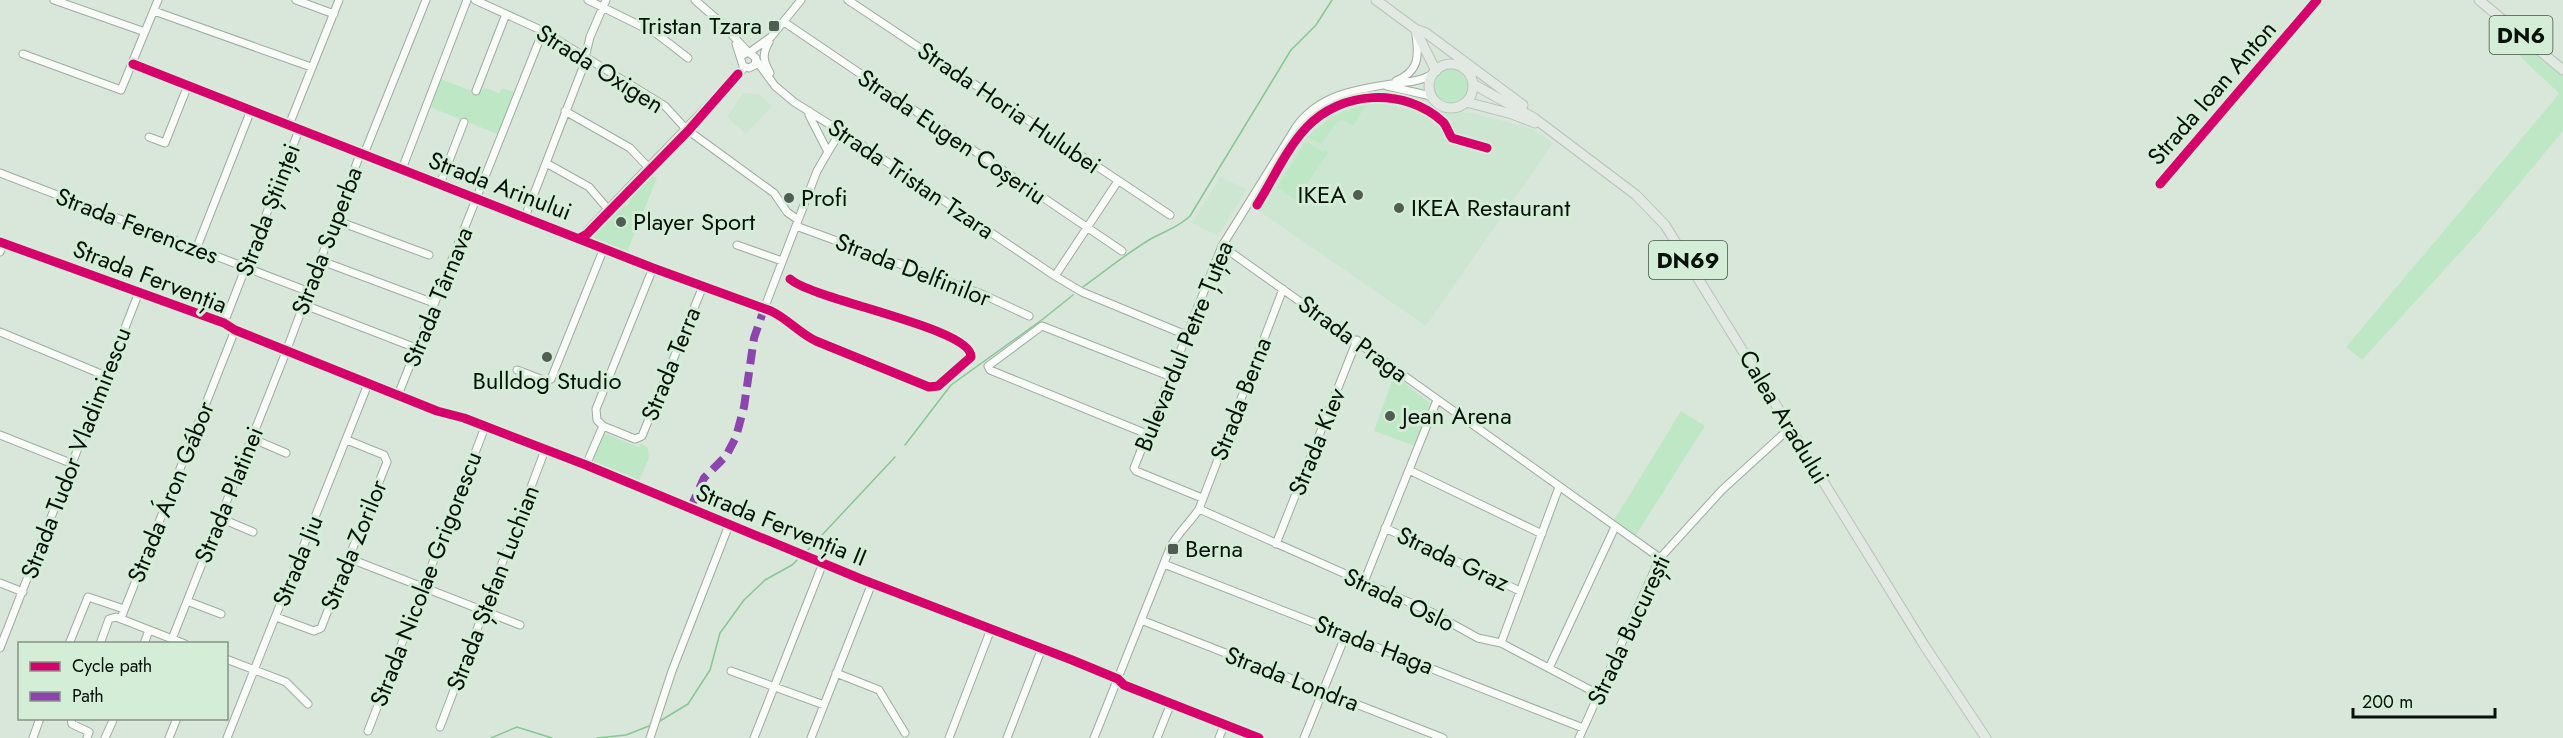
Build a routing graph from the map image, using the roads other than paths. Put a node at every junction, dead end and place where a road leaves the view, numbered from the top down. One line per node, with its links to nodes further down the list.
1 (54, 0): 22 (street)
2 (158, 0): 16 (street)
3 (296, 0): 17 (street)
4 (339, 0): 17 (street, Strada Științei)
5 (426, 0): 52 (street, Strada Superba)
6 (467, 0): 55 (street)
7 (476, 0): 18 (street, Strada Oxigen)
8 (588, 0): 15 (street)
9 (695, 0): 23 (street, Strada Tristan Tzara)
10 (801, 0): 19 (street)
11 (849, 0): 57 (street, Strada Horia Hulubei)
12 (1376, 0): 20 (main road, DN69)
13 (2318, 0): 59 (street, Strada Ioan Anton)
14 (2479, 0): 32 (main road, DN6)
15 (604, 3): 26 (street); 27 (street)
16 (154, 11): 22 (street); 31 (street)
17 (334, 14): 31 (street, Strada Științei)
18 (506, 14): 21 (street, Strada Oxigen); 38 (street)
19 (784, 22): 24 (street); 66 (street, Strada Eugen Coșeriu)
20 (1415, 29): 30 (main road, DN69); 33 (main road, DN69); 37 (street); 46 (main road, DN69)
21 (543, 31): 26 (street, Strada Oxigen); 60 (street, Strada Târnava)
22 (145, 32): 29 (street)
23 (734, 39): 24 (street); 28 (street, Strada Tristan Tzara)
24 (768, 40): 28 (street); 34 (street)
25 (24, 54): 29 (street)
26 (585, 58): 42 (street); 47 (street, Strada Oxigen)
27 (688, 58)
28 (749, 59): 34 (street, Strada Tristan Tzara); 47 (street)
29 (133, 64): 36 (street, Strada Arinului)
30 (1456, 65): 33 (main road); 35 (main road, DN69)
31 (311, 68): 45 (street, Strada Științei)
32 (2563, 70)
33 (1434, 73): 37 (street, Bulevardul Petre Țuțea); 39 (main road)
34 (773, 83): 43 (street, Strada Tristan Tzara)
35 (1473, 84): 40 (main road); 46 (main road, Calea Aradului / DN69)
36 (188, 85): 41 (street, Strada Arinului); 50 (street)
37 (1385, 85): 39 (street, Bulevardul Petre Țuțea); 70 (street, Bulevardul Petre Țuțea)
38 (476, 91)
39 (1431, 96): 40 (main road, DN69)
40 (1466, 102): 46 (main road, Calea Aradului / DN69)
41 (251, 110): 45 (street, Strada Arinului); 71 (street)
42 (565, 111): 53 (street); 54 (street)
43 (809, 111): 49 (street, Strada Tristan Tzara); 51 (street)
44 (465, 122): 58 (street)
45 (289, 125): 48 (street, Strada Arinului)
46 (1546, 127): 105 (main road, Calea Aradului / DN69)
47 (686, 129): 54 (street); 65 (street, Strada Oxigen)
48 (299, 130): 52 (street, Strada Arinului); 79 (street, Strada Științei)
49 (841, 131): 51 (street); 81 (street, Strada Tristan Tzara)
50 (149, 137)
51 (828, 152): 65 (street)
52 (362, 154): 55 (street, Strada Arinului); 64 (street, Strada Superba)
53 (546, 163): 61 (street); 63 (street)
54 (648, 167): 61 (street)
55 (402, 169): 58 (street, Strada Arinului)
56 (0, 173): 71 (street, Strada Ferenczes)
57 (1118, 181): 62 (street, Strada Horia Hulubei); 66 (street)
58 (440, 184): 60 (street, Strada Arinului)
59 (2160, 184)
60 (477, 199): 63 (street, Strada Arinului); 86 (street, Strada Târnava)
61 (607, 208): 67 (street)
62 (1170, 215)
63 (525, 217): 67 (street, Strada Arinului)
64 (335, 220): 75 (street); 76 (street, Strada Superba)
65 (797, 223): 77 (street); 89 (street, Strada Delfinilor)
66 (1086, 229): 73 (street, Strada Eugen Coșeriu); 81 (street)
67 (580, 238): 72 (street, Strada Arinului)
68 (2, 243): 74 (street); 85 (street, Strada Fervenția)
69 (737, 245): 77 (street)
70 (1222, 246): 83 (street, Strada Praga); 93 (street, Bulevardul Petre Țuțea)
71 (197, 247): 79 (street, Strada Ferenczes)
72 (604, 248): 78 (street, Strada Arinului); 97 (street)
73 (1122, 251)
74 (0, 252)
75 (429, 255)
76 (319, 260): 84 (street, Strada Superba); 86 (street)
77 (782, 261): 80 (street)
78 (653, 268): 82 (street, Strada Arinului); 103 (street, Strada Terra)
79 (246, 269): 84 (street, Strada Ferenczes); 90 (street, Strada Științei)
80 (777, 274): 88 (street); 88 (street, Strada Arinului)
81 (1055, 276): 93 (street, Strada Tristan Tzara)
82 (703, 286): 88 (street, Strada Arinului); 103 (street, Strada Terra)
83 (1283, 290): 94 (street, Strada Praga); 116 (street, Strada Berna)
84 (307, 291): 87 (street, Strada Superba)
85 (139, 292): 90 (street, Strada Fervenția); 98 (street, Strada Tudor Vladimirescu)
86 (434, 303): 95 (street, Strada Târnava)
87 (302, 304): 95 (street); 96 (street, Strada Superba)
88 (764, 309)
89 (1029, 316)
90 (224, 323): 91 (street, Strada Fervenția)
91 (235, 330): 96 (street, Strada Fervenția); 136 (street, Strada Áron Gábor)
92 (0, 332): 98 (street)
93 (1186, 335): 99 (street, Bulevardul Petre Țuțea)
94 (1357, 340): 102 (street, Strada Praga); 124 (street, Strada Kiev)
95 (416, 348): 101 (street, Strada Târnava)
96 (286, 351): 100 (street, Strada Fervenția II); 108 (street, Strada Platinei)
97 (517, 370)
98 (106, 376): 112 (street, Strada Tudor Vladimirescu)
99 (1169, 376): 106 (street, Bulevardul Petre Țuțea); 106 (street)
100 (368, 384): 101 (street, Strada Fervenția II); 109 (street, Strada Jiu)
101 (398, 395): 104 (street, Strada Fervenția II)
102 (1437, 400): 114 (street); 115 (street, Strada Praga)
103 (603, 426): 113 (street, Strada Terra)
104 (485, 427): 110 (street, Strada Fervenția II); 132 (street, Strada Nicolae Grigorescu)
105 (1791, 427): 126 (street, Strada București); 192 (main road, Calea Aradului / DN69)
106 (1147, 434): 116 (street, Bulevardul Petre Țuțea)
107 (0, 435): 112 (street)
108 (251, 438): 111 (street); 118 (street, Strada Platinei)
109 (347, 440): 125 (street, Strada Zorilor); 139 (street, Strada Jiu)
110 (545, 450): 113 (street, Strada Fervenția II); 137 (street, Strada Ștefan Luchian)
111 (286, 453)
112 (73, 464): 134 (street, Strada Tudor Vladimirescu)
113 (586, 465): 119 (street, Strada Fervenția II)
114 (1409, 470): 121 (street); 123 (street)
115 (1559, 487): 120 (street, Strada Praga); 123 (street)
116 (1202, 498): 117 (street, Strada Berna)
117 (1199, 509): 124 (street, Strada Oslo); 128 (street)
118 (219, 518): 122 (street); 135 (street, Strada Platinei)
119 (729, 525): 127 (street, Strada Fervenția II); 181 (street)
120 (1615, 527): 126 (street, Strada Praga); 155 (street)
121 (1385, 528): 129 (street); 133 (street, Strada Graz)
122 (253, 532)
123 (1542, 534): 133 (street)
124 (1276, 544): 129 (street, Strada Oslo)
125 (348, 558): 132 (street); 139 (street, Strada Zorilor)
126 (1660, 558): 162 (street, Strada București)
127 (823, 563): 131 (street, Strada Fervenția II); 160 (street)
128 (1164, 564): 141 (street); 145 (street, Strada Haga)
129 (1364, 582): 151 (street, Strada Oslo)
130 (0, 583): 134 (street)
131 (872, 583): 143 (street, Strada Fervenția II); 158 (street)
132 (423, 587): 137 (street); 173 (street, Strada Nicolae Grigorescu)
133 (1520, 591): 151 (street)
134 (23, 592): 152 (street, Strada Tudor Vladimirescu)
135 (187, 601): 138 (street); 146 (street, Strada Platinei)
136 (124, 609): 140 (street, Strada Áron Gábor); 147 (street)
137 (484, 611): 142 (street); 171 (street, Strada Ștefan Luchian)
138 (222, 614)
139 (276, 617): 156 (street, Strada Jiu)
140 (121, 618): 144 (street); 148 (street, Strada Áron Gábor)
141 (1141, 620): 159 (street); 161 (street, Strada Londra)
142 (520, 625)
143 (990, 628): 153 (street, Strada Fervenția II); 183 (street)
144 (149, 630): 146 (street); 149 (street)
145 (1346, 634): 161 (street); 172 (street, Strada Haga)
146 (172, 639): 150 (street)
147 (70, 642)
148 (101, 642)
149 (145, 642)
150 (180, 642)
151 (1501, 643): 155 (street, Strada Oslo)
152 (0, 648)
153 (1042, 648): 159 (street, Strada Fervenția II); 184 (street)
154 (228, 660): 156 (street)
155 (1549, 668): 162 (street, Strada Oslo)
156 (253, 669): 164 (street); 180 (street, Strada Jiu)
157 (731, 671): 160 (street)
158 (836, 672): 165 (street); 174 (street)
159 (1118, 679): 163 (street, Strada Fervenția II); 185 (street)
160 (775, 686): 165 (street); 182 (street)
161 (1322, 691): 189 (street); 190 (street, Strada Londra)
162 (1598, 694): 172 (street, Strada București)
163 (1171, 703): 170 (street, Strada Fervenția II); 186 (street)
164 (308, 704)
165 (824, 705): 176 (street)
166 (39, 720): 177 (street)
167 (71, 720): 175 (street)
168 (113, 720): 178 (street)
169 (176, 720): 179 (street)
170 (1224, 725): 187 (street); 188 (street, Strada Fervenția II)
171 (440, 727)
172 (1583, 728): 191 (street, Strada București)
173 (368, 731)
174 (905, 734)
175 (88, 735): 178 (street)
176 (813, 737)
177 (33, 738)
178 (104, 738)
179 (169, 738)
180 (227, 738)
181 (650, 738)
182 (754, 738)
183 (950, 738)
184 (1007, 738)
185 (1094, 738)
186 (1156, 738)
187 (1219, 738)
188 (1259, 738)
189 (1304, 738)
190 (1443, 738)
191 (1579, 738)
192 (1986, 738)

